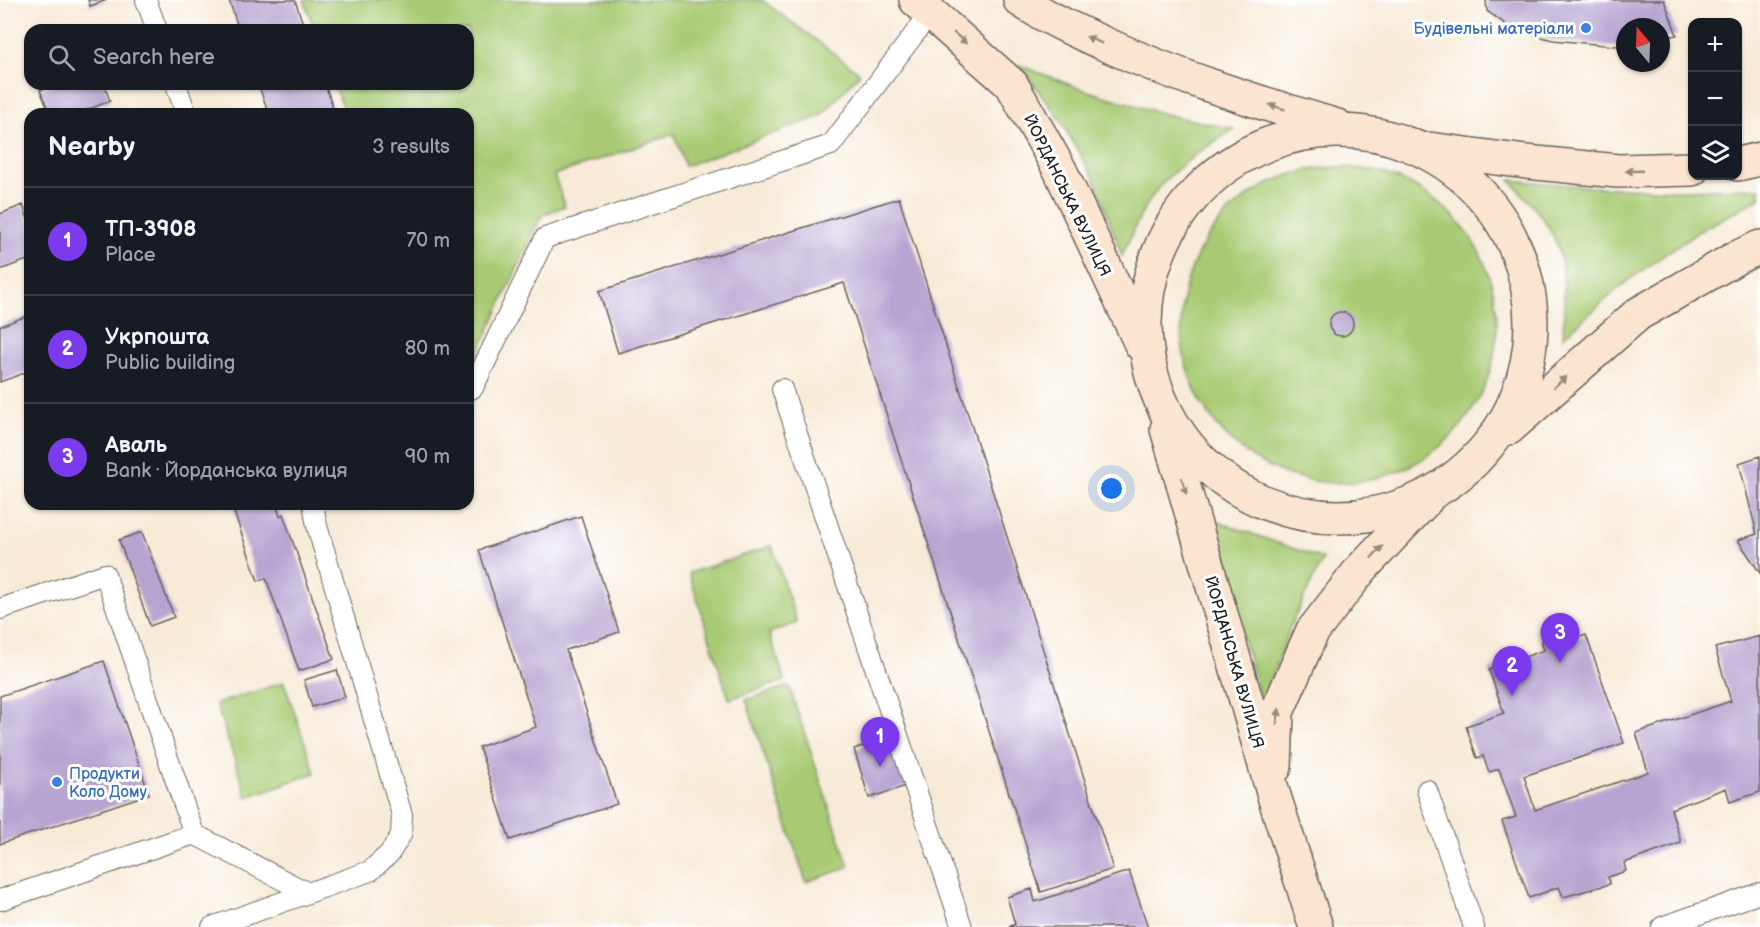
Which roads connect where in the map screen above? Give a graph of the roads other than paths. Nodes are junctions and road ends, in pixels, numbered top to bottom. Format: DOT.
graph roads {
  1 [pos="146,0"];
  2 [pos="1020,0"];
  3 [pos="923,6"];
  4 [pos="155,24"];
  5 [pos="178,90"];
  6 [pos="184,108"];
  7 [pos="1353,131"];
  8 [pos="1419,148"];
  9 [pos="1760,159"];
  10 [pos="1742,163"];
  11 [pos="1688,169"];
  12 [pos="1760,247"];
  13 [pos="1147,357"];
  14 [pos="474,386"];
  15 [pos="782,389"];
  16 [pos="1155,390"];
  17 [pos="1486,450"];
  18 [pos="1433,493"];
  19 [pos="314,510"];
  20 [pos="0,609"];
  21 [pos="1427,790"];
  22 [pos="1274,796"];
  23 [pos="194,834"];
  24 [pos="308,893"];
  25 [pos="1760,893"];
  26 [pos="0,900"];
  27 [pos="1669,926"];
  28 [pos="212,927"];
  29 [pos="962,927"];
  30 [pos="1316,927"];
  31 [pos="1474,927"];
  1 -- 4 [label="lane"];
  7 -- 2 [label="main road, one-way"];
  3 -- 13 [label="main road, ЙОРДАНСЬКА ВУЛИЦЯ, one-way"];
  3 -- 14 [label="lane"];
  5 -- 6 [label="lane"];
  7 -- 8 [label="main road"];
  7 -- 13 [label="main road"];
  11 -- 8 [label="main road, one-way"];
  8 -- 17 [label="main road"];
  9 -- 10 [label="main road"];
  17 -- 12 [label="main road, one-way"];
  13 -- 16 [label="main road"];
  15 -- 29 [label="lane"];
  16 -- 18 [label="main road"];
  16 -- 22 [label="main road, ЙОРДАНСЬКА ВУЛИЦЯ, one-way"];
  17 -- 18 [label="main road"];
  22 -- 18 [label="main road, ЙОРДАНСЬКА ВУЛИЦЯ, one-way"];
  19 -- 24 [label="lane"];
  20 -- 23 [label="lane"];
  21 -- 31 [label="lane"];
  22 -- 30 [label="main road, ЙОРДАНСЬКА ВУЛИЦЯ"];
  23 -- 24 [label="lane"];
  23 -- 26 [label="lane"];
  24 -- 28 [label="lane"];
  25 -- 27 [label="lane"];
}
